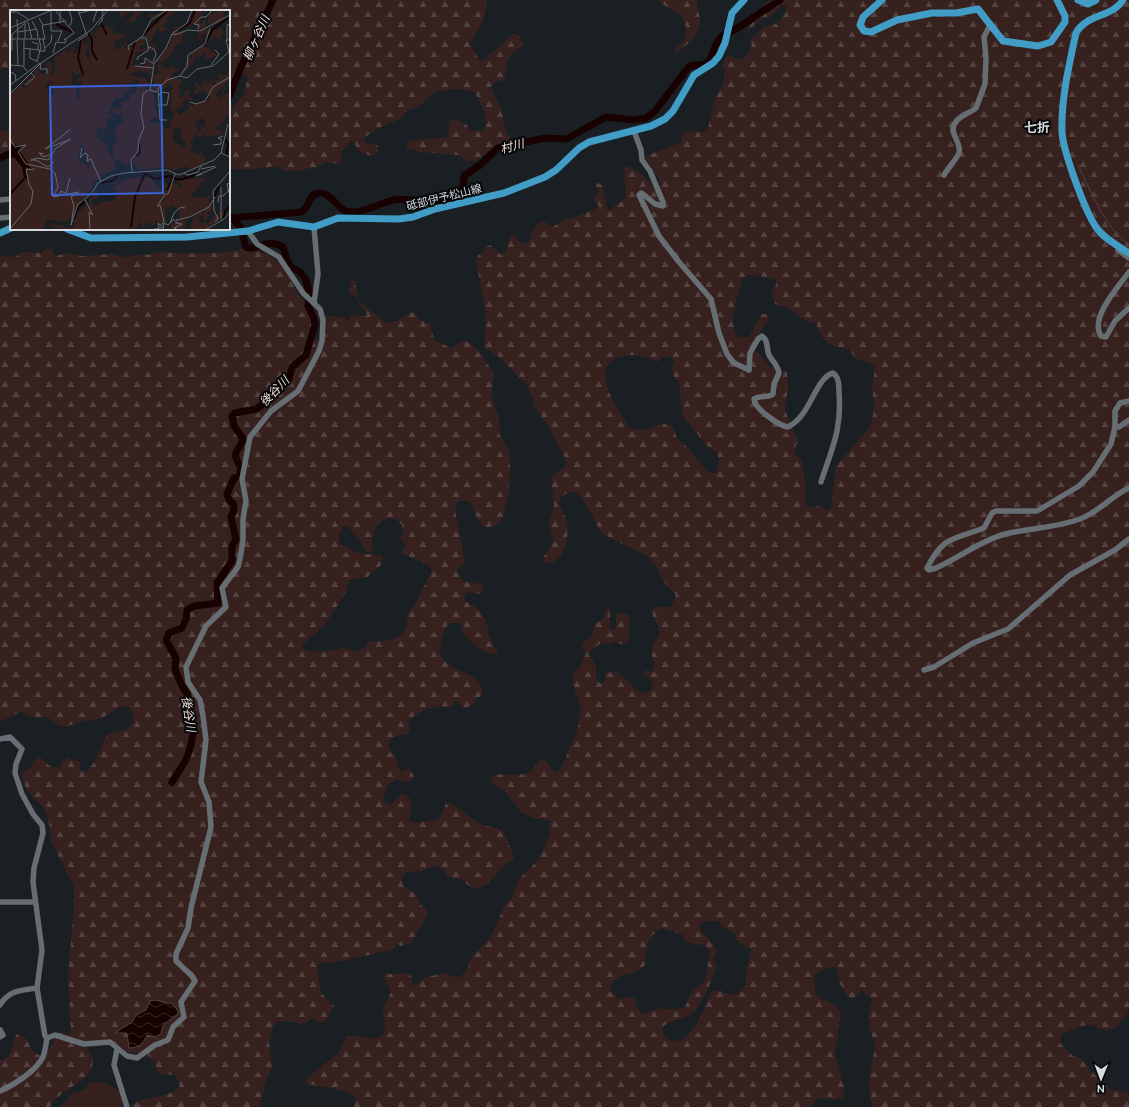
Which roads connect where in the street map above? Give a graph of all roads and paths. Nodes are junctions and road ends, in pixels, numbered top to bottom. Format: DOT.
graph roads {
  1 [pos="744,0"];
  2 [pos="882,0"];
  3 [pos="1057,0"];
  4 [pos="1078,0"];
  5 [pos="1096,0"];
  6 [pos="1123,0"];
  7 [pos="990,25"];
  8 [pos="634,131"];
  9 [pos="944,175"];
  10 [pos="10,199"];
  11 [pos="0,200"];
  12 [pos="10,217"];
  13 [pos="0,218"];
  14 [pos="314,227"];
  15 [pos="10,228"];
  16 [pos="69,230"];
  17 [pos="248,231"];
  18 [pos="0,233"];
  19 [pos="1116,245"];
  20 [pos="1129,253"];
  21 [pos="1129,258"];
  22 [pos="1129,272"];
  23 [pos="314,303"];
  24 [pos="1129,308"];
  25 [pos="1129,401"];
  26 [pos="1129,420"];
  27 [pos="1116,427"];
  28 [pos="821,482"];
  29 [pos="1129,488"];
  30 [pos="1129,539"];
  31 [pos="924,670"];
  32 [pos="0,739"];
  33 [pos="0,902"];
  34 [pos="35,902"];
  35 [pos="37,988"];
  36 [pos="0,1005"];
  37 [pos="0,1030"];
  38 [pos="0,1037"];
  39 [pos="47,1038"];
  40 [pos="117,1049"];
  41 [pos="0,1091"];
  42 [pos="127,1107"];
  1 -- 8 [label="main road, 砥部伊予松山線"];
  2 -- 7 [label="main road"];
  3 -- 7 [label="main road"];
  4 -- 5 [label="main road"];
  6 -- 19 [label="main road"];
  7 -- 9 [label="street"];
  8 -- 14 [label="main road, 砥部伊予松山線"];
  8 -- 28 [label="street"];
  10 -- 11 [label="street"];
  12 -- 13 [label="street"];
  14 -- 17 [label="main road, 砥部伊予松山線"];
  14 -- 23 [label="street"];
  15 -- 18 [label="main road"];
  16 -- 17 [label="main road, 砥部伊予松山線"];
  17 -- 23 [label="street"];
  19 -- 20 [label="main road"];
  19 -- 21 [label="street"];
  22 -- 24 [label="street"];
  23 -- 40 [label="street"];
  25 -- 27 [label="street"];
  26 -- 27 [label="street"];
  27 -- 29 [label="street"];
  30 -- 31 [label="street"];
  32 -- 34 [label="street"];
  33 -- 34 [label="street"];
  34 -- 35 [label="street"];
  35 -- 36 [label="street"];
  35 -- 39 [label="street"];
  37 -- 38 [label="street"];
  39 -- 40 [label="street"];
  39 -- 41 [label="street"];
  40 -- 42 [label="street"];
}
